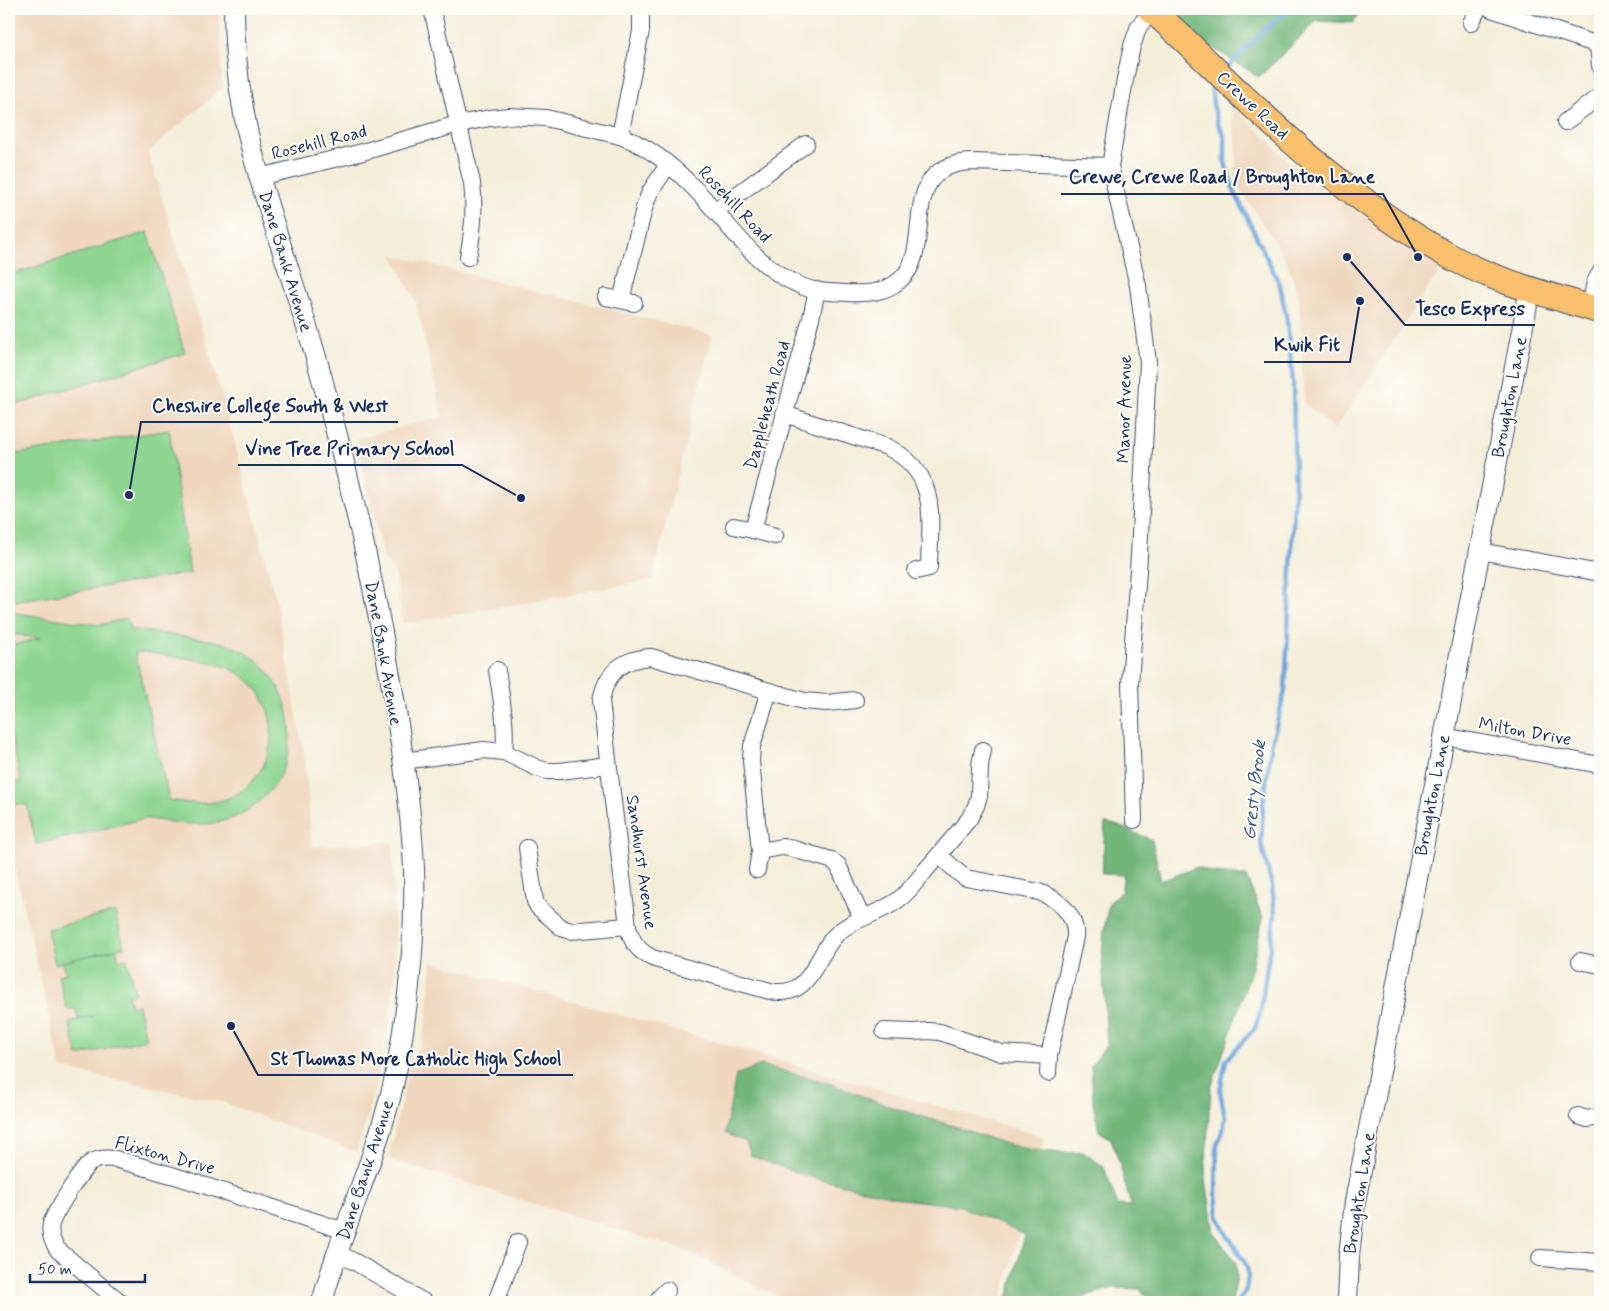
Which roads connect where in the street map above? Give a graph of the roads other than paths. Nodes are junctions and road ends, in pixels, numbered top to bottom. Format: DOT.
graph roads {
  1 [pos="234,9"];
  2 [pos="432,9"];
  3 [pos="641,9"];
  4 [pos="1491,9"];
  5 [pos="1151,10"];
  6 [pos="1599,44"];
  7 [pos="1600,66"];
  8 [pos="1600,96"];
  9 [pos="1565,122"];
  10 [pos="458,124"];
  11 [pos="620,136"];
  12 [pos="794,147"];
  13 [pos="668,165"];
  14 [pos="1110,166"];
  15 [pos="259,177"];
  16 [pos="715,211"];
  17 [pos="467,257"];
  18 [pos="1600,273"];
  19 [pos="1530,289"];
  20 [pos="817,290"];
  21 [pos="620,300"];
  22 [pos="1595,309"];
  23 [pos="784,414"];
  24 [pos="734,526"];
  25 [pos="753,530"];
  26 [pos="776,536"];
  27 [pos="1480,551"];
  28 [pos="929,570"];
  29 [pos="1600,573"];
  30 [pos="497,670"];
  31 [pos="769,691"];
  32 [pos="855,700"];
  33 [pos="1443,736"];
  34 [pos="983,750"];
  35 [pos="504,752"];
  36 [pos="403,761"];
  37 [pos="1600,765"];
  38 [pos="608,766"];
  39 [pos="1134,820"];
  40 [pos="527,848"];
  41 [pos="760,851"];
  42 [pos="939,855"];
  43 [pos="757,870"];
  44 [pos="862,918"];
  45 [pos="628,926"];
  46 [pos="1580,961"];
  47 [pos="1600,965"];
  48 [pos="884,1031"];
  49 [pos="1049,1056"];
  50 [pos="1048,1073"];
  51 [pos="1578,1116"];
  52 [pos="1600,1117"];
  53 [pos="345,1231"];
  54 [pos="518,1242"];
  55 [pos="337,1253"];
  56 [pos="1540,1258"];
  57 [pos="1600,1262"];
  58 [pos="120,1302"];
  59 [pos="322,1302"];
  60 [pos="424,1302"];
  61 [pos="496,1302"];
  62 [pos="1347,1302"];
  1 -- 15 [label="street, Dane Bank Avenue"];
  2 -- 10 [label="street"];
  3 -- 11 [label="street"];
  4 -- 6 [label="street"];
  5 -- 14 [label="street, Manor Avenue"];
  5 -- 19 [label="main road, Crewe Road"];
  6 -- 7 [label="street"];
  8 -- 9 [label="street"];
  10 -- 11 [label="street, Rosehill Road"];
  10 -- 15 [label="street, Rosehill Road"];
  10 -- 17 [label="street"];
  11 -- 13 [label="street, Rosehill Road"];
  12 -- 16 [label="street"];
  13 -- 16 [label="street, Rosehill Road"];
  13 -- 21 [label="street"];
  14 -- 20 [label="street, Rosehill Road"];
  14 -- 39 [label="street, Manor Avenue"];
  15 -- 36 [label="street, Dane Bank Avenue"];
  16 -- 20 [label="street, Rosehill Road"];
  18 -- 22 [label="street"];
  19 -- 22 [label="main road, Crewe Road"];
  19 -- 27 [label="street, Broughton Lane"];
  20 -- 23 [label="street, Dappleheath Road"];
  23 -- 25 [label="street, Dappleheath Road"];
  23 -- 28 [label="street"];
  24 -- 25 [label="street"];
  25 -- 26 [label="street"];
  27 -- 29 [label="street"];
  27 -- 33 [label="street, Broughton Lane"];
  30 -- 35 [label="street"];
  31 -- 32 [label="street, Sandhurst Avenue"];
  31 -- 38 [label="street, Sandhurst Avenue"];
  31 -- 41 [label="street"];
  33 -- 37 [label="street, Milton Drive"];
  33 -- 62 [label="street, Broughton Lane"];
  34 -- 42 [label="street, Sandhurst Avenue"];
  35 -- 36 [label="street"];
  35 -- 38 [label="street"];
  36 -- 53 [label="street, Dane Bank Avenue"];
  38 -- 45 [label="street, Sandhurst Avenue"];
  40 -- 45 [label="street"];
  41 -- 43 [label="street"];
  41 -- 44 [label="street"];
  42 -- 44 [label="street, Sandhurst Avenue"];
  42 -- 49 [label="street"];
  44 -- 45 [label="street, Sandhurst Avenue"];
  46 -- 47 [label="street"];
  48 -- 49 [label="street"];
  49 -- 50 [label="street"];
  51 -- 52 [label="street"];
  53 -- 55 [label="street, Dane Bank Avenue"];
  53 -- 58 [label="street, Flixton Drive"];
  54 -- 61 [label="street"];
  55 -- 59 [label="street, Dane Bank Avenue"];
  55 -- 60 [label="street"];
  56 -- 57 [label="street"];
}
